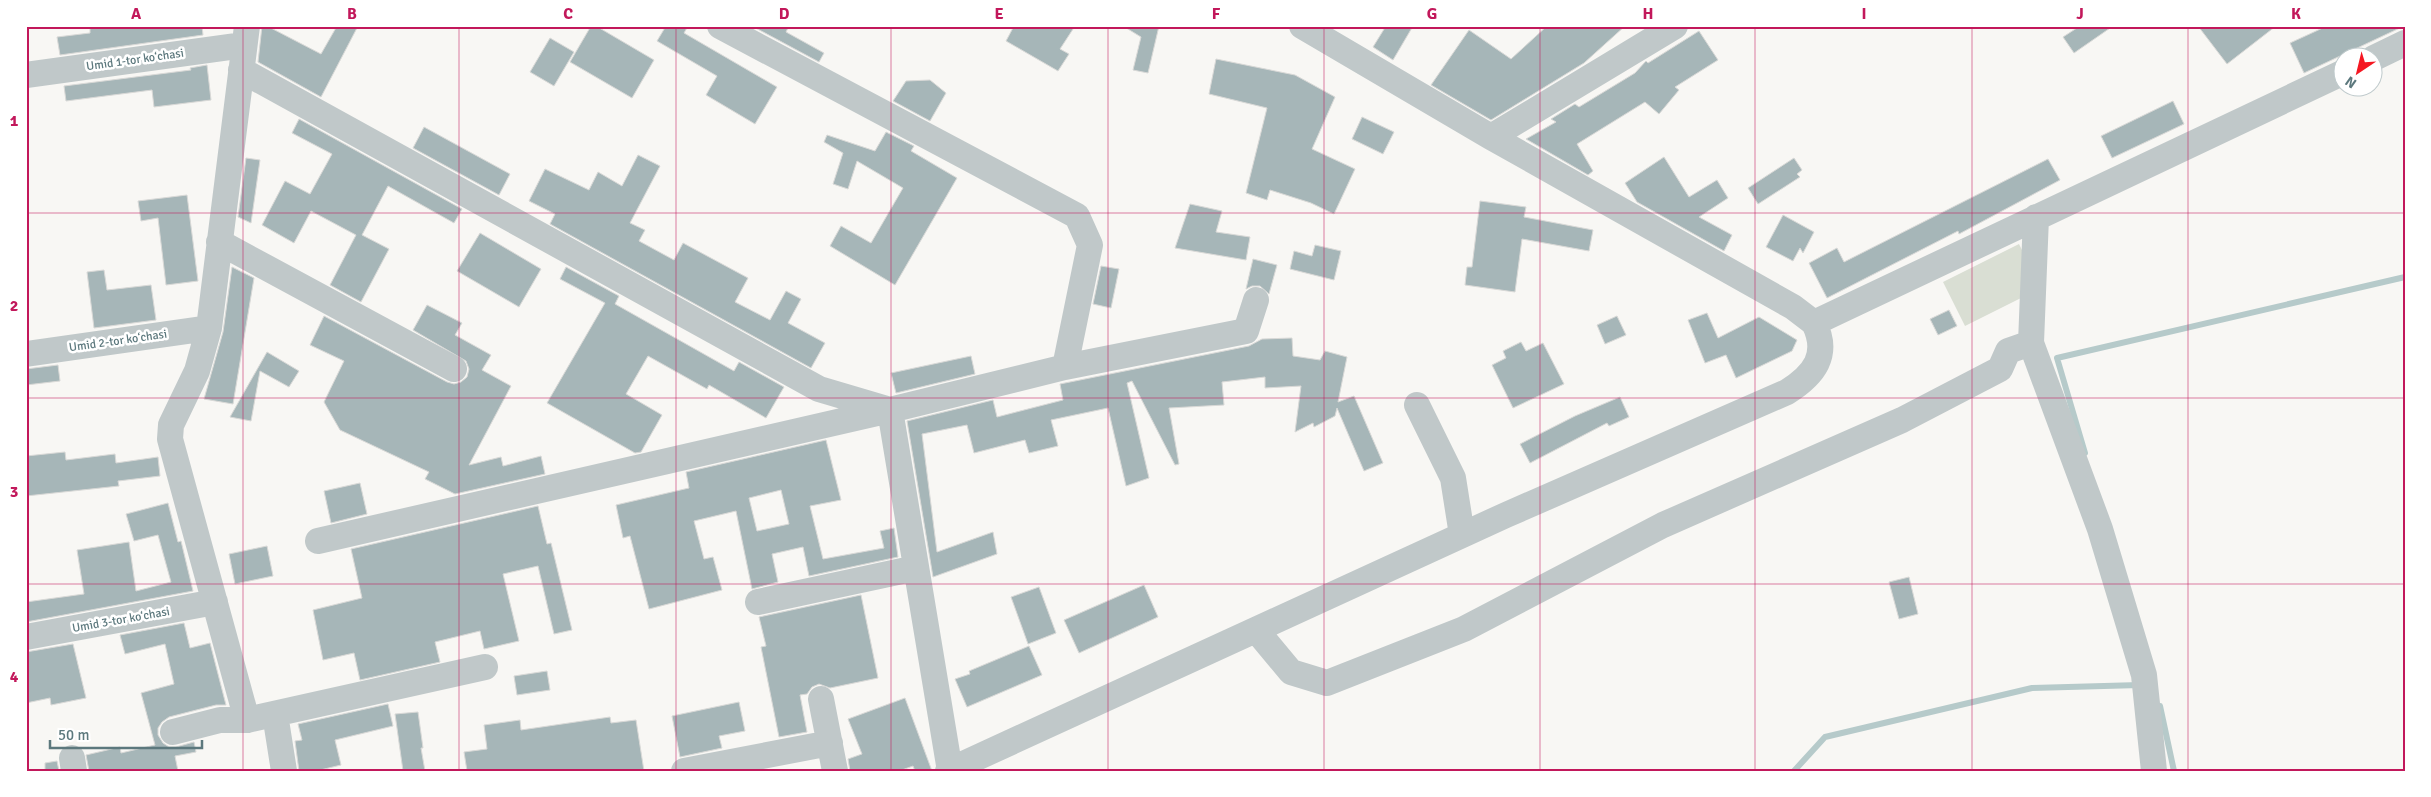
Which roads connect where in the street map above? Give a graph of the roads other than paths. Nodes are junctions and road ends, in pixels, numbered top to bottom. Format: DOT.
graph roads {
  1 [pos="720,26"];
  2 [pos="1302,26"];
  3 [pos="1675,26"];
  4 [pos="246,36"];
  5 [pos="2405,43"];
  6 [pos="2384,53"];
  7 [pos="241,70"];
  8 [pos="26,75"];
  9 [pos="2334,77"];
  10 [pos="1491,137"];
  11 [pos="2036,218"];
  12 [pos="219,242"];
  13 [pos="1256,300"];
  14 [pos="1814,323"];
  15 [pos="209,328"];
  16 [pos="2031,342"];
  17 [pos="26,354"];
  18 [pos="1065,367"];
  19 [pos="454,369"];
  20 [pos="1417,405"];
  21 [pos="890,410"];
  22 [pos="1462,535"];
  23 [pos="318,542"];
  24 [pos="916,568"];
  25 [pos="215,602"];
  26 [pos="758,602"];
  27 [pos="1256,630"];
  28 [pos="26,637"];
  29 [pos="485,667"];
  30 [pos="821,699"];
  31 [pos="275,714"];
  32 [pos="247,720"];
  33 [pos="173,732"];
  34 [pos="830,744"];
  35 [pos="949,770"];
  36 [pos="284,771"];
  37 [pos="684,771"];
  38 [pos="835,771"];
  39 [pos="2154,771"];
  1 -- 18 [label="street"];
  2 -- 10 [label="street"];
  3 -- 10 [label="street"];
  4 -- 7 [label="street"];
  4 -- 8 [label="street, Umid 1-tor koʻchasi"];
  5 -- 6 [label="street"];
  7 -- 12 [label="street"];
  7 -- 21 [label="street"];
  9 -- 11 [label="street"];
  10 -- 14 [label="street"];
  11 -- 14 [label="street"];
  11 -- 16 [label="street"];
  12 -- 15 [label="street"];
  12 -- 19 [label="street"];
  13 -- 18 [label="street"];
  14 -- 22 [label="street"];
  15 -- 17 [label="street, Umid 2-tor koʻchasi"];
  15 -- 25 [label="street"];
  16 -- 27 [label="street"];
  16 -- 39 [label="street"];
  18 -- 21 [label="street"];
  20 -- 22 [label="street"];
  21 -- 23 [label="street"];
  21 -- 24 [label="street"];
  22 -- 27 [label="street"];
  24 -- 26 [label="street"];
  24 -- 35 [label="street"];
  25 -- 28 [label="street, Umid 3-tor koʻchasi"];
  25 -- 32 [label="street"];
  27 -- 35 [label="street"];
  29 -- 31 [label="street"];
  30 -- 34 [label="street"];
  31 -- 32 [label="street"];
  31 -- 36 [label="street"];
  32 -- 33 [label="street"];
  34 -- 37 [label="street"];
  34 -- 38 [label="street"];
}
